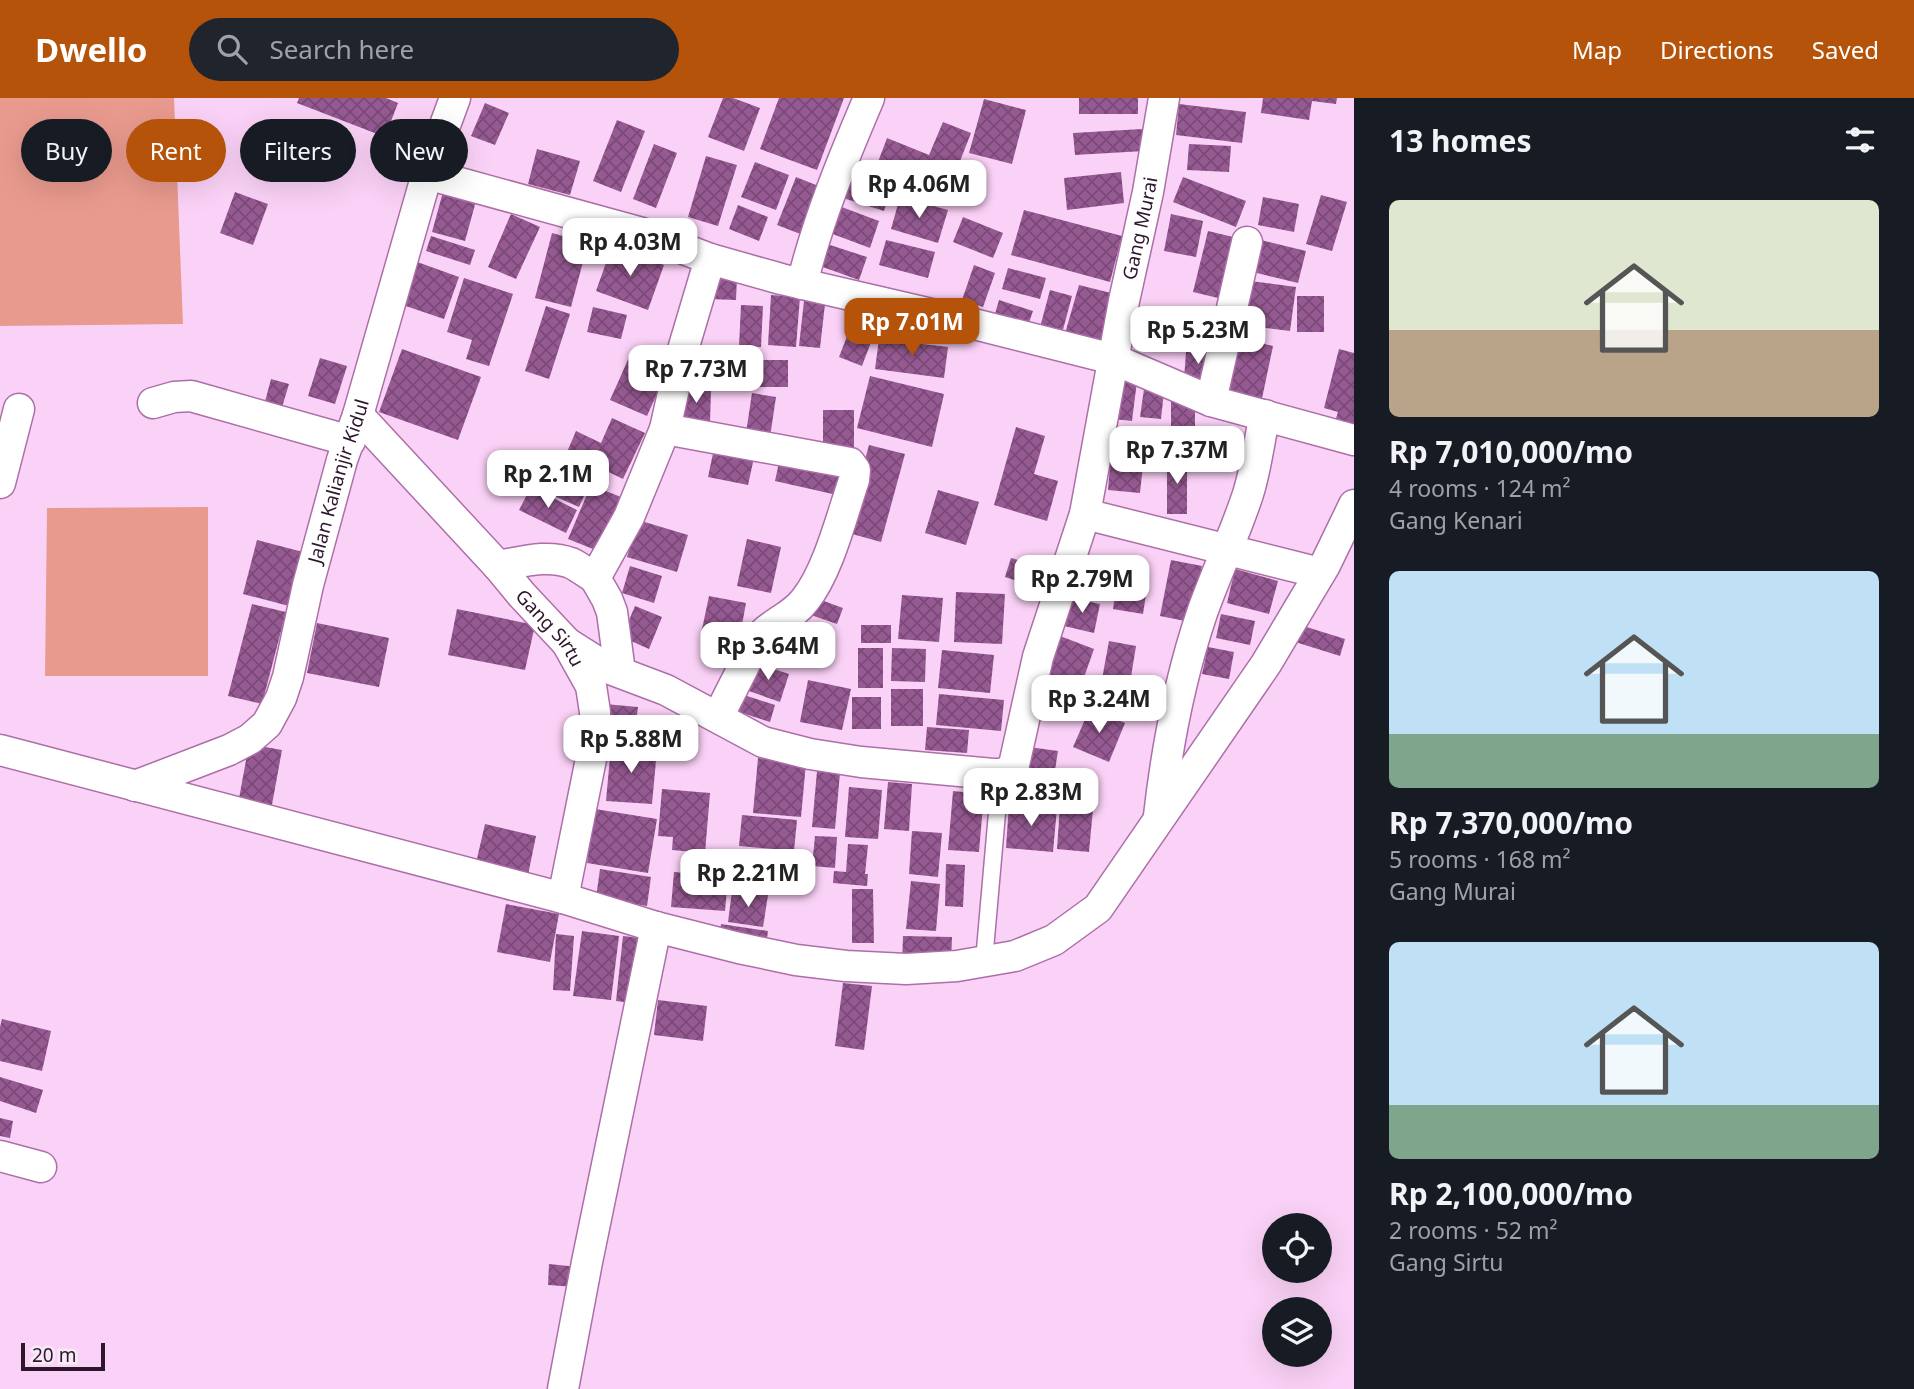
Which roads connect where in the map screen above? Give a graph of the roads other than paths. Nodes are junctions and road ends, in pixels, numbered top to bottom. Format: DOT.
graph roads {
  1 [pos="455,98"];
  2 [pos="869,98"];
  3 [pos="1164,98"];
  4 [pos="447,119"];
  5 [pos="425,182"];
  6 [pos="456,182"];
  7 [pos="1247,242"];
  8 [pos="709,259"];
  9 [pos="802,284"];
  10 [pos="1113,359"];
  11 [pos="1211,401"];
  12 [pos="153,403"];
  13 [pos="19,409"];
  14 [pos="1265,415"];
  15 [pos="354,428"];
  16 [pos="665,429"];
  17 [pos="1354,440"];
  18 [pos="0,483"];
  19 [pos="1354,505"];
  20 [pos="1085,513"];
  21 [pos="1228,550"];
  22 [pos="498,566"];
  23 [pos="1320,573"];
  24 [pos="595,578"];
  25 [pos="566,643"];
  26 [pos="620,672"];
  27 [pos="718,717"];
  28 [pos="0,750"];
  29 [pos="135,786"];
  30 [pos="997,813"];
  31 [pos="1158,821"];
  32 [pos="563,898"];
  33 [pos="656,927"];
  34 [pos="984,961"];
  35 [pos="0,1156"];
  36 [pos="41,1167"];
  37 [pos="563,1389"];
  1 -- 4 [label="street, Jalan Kalianjir Kidul"];
  2 -- 9 [label="street"];
  3 -- 10 [label="street, Gang Murai"];
  5 -- 15 [label="street, Jalan Kalianjir Kidul"];
  6 -- 8 [label="street"];
  7 -- 11 [label="street"];
  8 -- 9 [label="street"];
  8 -- 16 [label="street"];
  9 -- 10 [label="street"];
  10 -- 11 [label="street"];
  10 -- 20 [label="street, Gang Murai"];
  11 -- 14 [label="street"];
  12 -- 15 [label="street"];
  13 -- 18 [label="street"];
  14 -- 17 [label="street"];
  14 -- 21 [label="street"];
  15 -- 22 [label="street, Gang Sirtu"];
  15 -- 29 [label="street, Jalan Kalianjir Kidul"];
  16 -- 24 [label="street"];
  16 -- 27 [label="street"];
  19 -- 23 [label="street"];
  20 -- 21 [label="street"];
  20 -- 27 [label="street, Gang Murai"];
  21 -- 23 [label="street"];
  21 -- 31 [label="street"];
  22 -- 24 [label="street"];
  22 -- 25 [label="street, Gang Sirtu"];
  23 -- 31 [label="street"];
  24 -- 26 [label="street"];
  25 -- 26 [label="street"];
  25 -- 32 [label="street, Gang Sirtu"];
  26 -- 27 [label="street"];
  28 -- 29 [label="street"];
  29 -- 32 [label="street"];
  30 -- 34 [label="lane"];
  31 -- 34 [label="street"];
  32 -- 33 [label="street"];
  33 -- 34 [label="street"];
  33 -- 37 [label="street"];
  35 -- 36 [label="street"];
}
